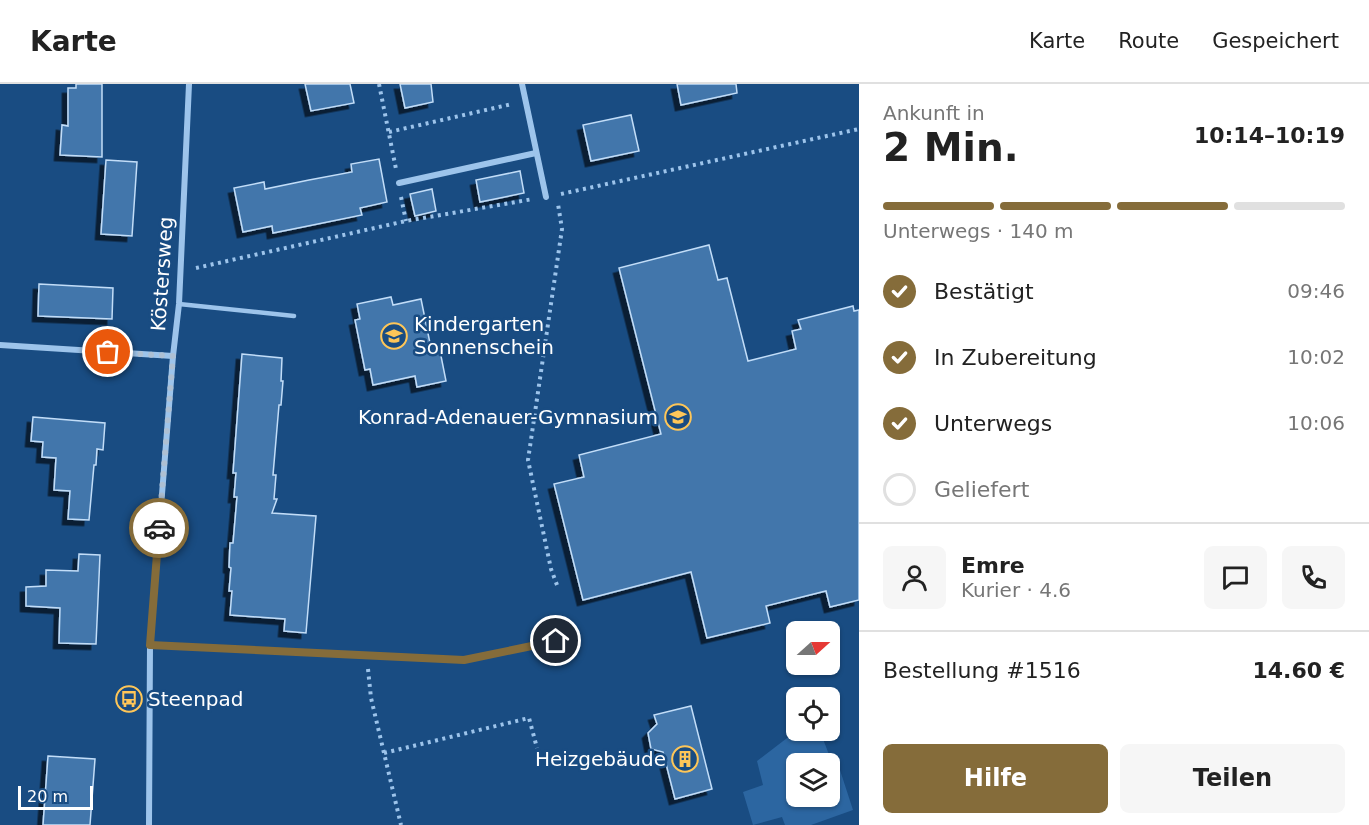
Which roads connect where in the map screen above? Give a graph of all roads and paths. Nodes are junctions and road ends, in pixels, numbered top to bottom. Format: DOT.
graph roads {
  1 [pos="189,84"];
  2 [pos="379,84"];
  3 [pos="522,84"];
  4 [pos="525,101"];
  5 [pos="859,129"];
  6 [pos="389,132"];
  7 [pos="537,153"];
  8 [pos="399,183"];
  9 [pos="546,197"];
  10 [pos="406,221"];
  11 [pos="180,272"];
  12 [pos="179,304"];
  13 [pos="294,316"];
  14 [pos="0,345"];
  15 [pos="173,356"];
  16 [pos="557,585"];
  17 [pos="556,641"];
  18 [pos="150,645"];
  19 [pos="367,656"];
  20 [pos="537,748"];
  21 [pos="384,753"];
  22 [pos="149,825"];
  23 [pos="401,825"];
  1 -- 11 [label="street, Köstersweg"];
  2 -- 6 [label="path"];
  3 -- 4 [label="street"];
  4 -- 6 [label="path"];
  4 -- 7 [label="street"];
  5 -- 16 [label="path"];
  6 -- 8 [label="path"];
  7 -- 8 [label="street"];
  7 -- 9 [label="street"];
  8 -- 10 [label="path"];
  9 -- 10 [label="path"];
  10 -- 11 [label="path"];
  11 -- 12 [label="street, Köstersweg"];
  12 -- 13 [label="lane"];
  12 -- 15 [label="street, Köstersweg"];
  14 -- 15 [label="street"];
  15 -- 18 [label="street, Köstersweg"];
  17 -- 19 [label="street"];
  18 -- 19 [label="street"];
  18 -- 22 [label="street, Köstersweg"];
  19 -- 21 [label="path"];
  20 -- 21 [label="path"];
  21 -- 23 [label="path"];
}
